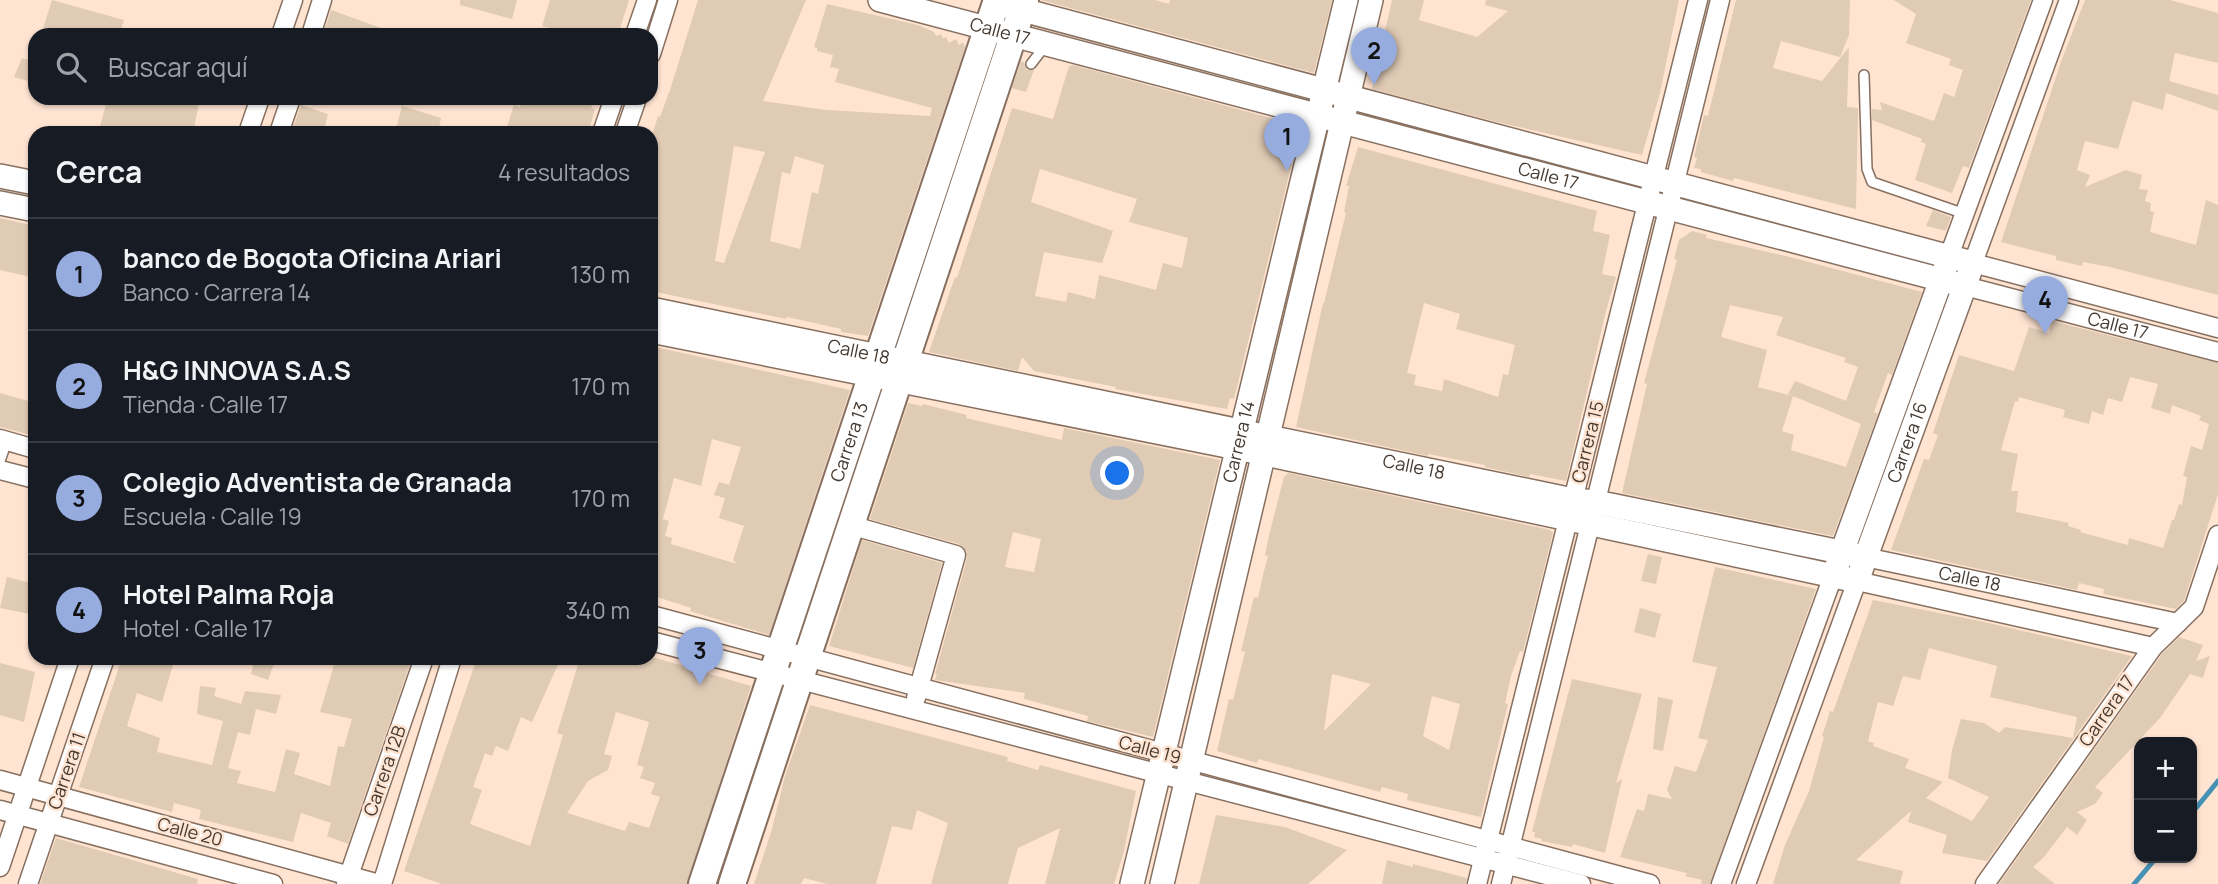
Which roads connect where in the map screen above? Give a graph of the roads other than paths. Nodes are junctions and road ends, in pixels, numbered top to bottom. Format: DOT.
graph roads {
  1 [pos="293,0"];
  2 [pos="322,0"];
  3 [pos="647,0"];
  4 [pos="668,0"];
  5 [pos="880,0"];
  6 [pos="1346,0"];
  7 [pos="1371,0"];
  8 [pos="1698,0"];
  9 [pos="1720,0"];
  10 [pos="2043,0"];
  11 [pos="2069,0"];
  12 [pos="993,1"];
  13 [pos="1023,5"];
  14 [pos="283,28"];
  15 [pos="313,28"];
  16 [pos="637,28"];
  17 [pos="987,28"];
  18 [pos="658,32"];
  19 [pos="1013,35"];
  20 [pos="1047,44"];
  21 [pos="1031,64"];
  22 [pos="1864,75"];
  23 [pos="1324,90"];
  24 [pos="1349,97"];
  25 [pos="258,105"];
  26 [pos="289,105"];
  27 [pos="612,105"];
  28 [pos="635,105"];
  29 [pos="1318,115"];
  30 [pos="1343,122"];
  31 [pos="250,126"];
  32 [pos="281,126"];
  33 [pos="604,126"];
  34 [pos="627,126"];
  35 [pos="0,176"];
  36 [pos="1664,180"];
  37 [pos="28,182"];
  38 [pos="0,203"];
  39 [pos="1658,205"];
  40 [pos="28,209"];
  41 [pos="1965,214"];
  42 [pos="1798,216"];
  43 [pos="1786,238"];
  44 [pos="1950,256"];
  45 [pos="1973,263"];
  46 [pos="1941,279"];
  47 [pos="1965,286"];
  48 [pos="658,311"];
  49 [pos="2218,328"];
  50 [pos="658,332"];
  51 [pos="2218,352"];
  52 [pos="888,368"];
  53 [pos="1239,439"];
  54 [pos="4,440"];
  55 [pos="1266,445"];
  56 [pos="28,447"];
  57 [pos="0,461"];
  58 [pos="0,470"];
  59 [pos="28,477"];
  60 [pos="1226,498"];
  61 [pos="1253,503"];
  62 [pos="1582,511"];
  63 [pos="850,525"];
  64 [pos="2218,535"];
  65 [pos="1842,553"];
  66 [pos="1866,557"];
  67 [pos="1833,576"];
  68 [pos="1857,581"];
  69 [pos="658,618"];
  70 [pos="2178,623"];
  71 [pos="1195,624"];
  72 [pos="1223,630"];
  73 [pos="658,641"];
  74 [pos="2153,647"];
  75 [pos="777,661"];
  76 [pos="68,665"];
  77 [pos="103,665"];
  78 [pos="422,665"];
  79 [pos="450,665"];
  80 [pos="803,668"];
  81 [pos="919,687"];
  82 [pos="913,709"];
  83 [pos="1011,712"];
  84 [pos="1005,733"];
  85 [pos="1161,763"];
  86 [pos="1189,771"];
  87 [pos="0,780"];
  88 [pos="26,787"];
  89 [pos="58,795"];
  90 [pos="1367,808"];
  91 [pos="9,812"];
  92 [pos="49,824"];
  93 [pos="1363,827"];
  94 [pos="1488,841"];
  95 [pos="1511,846"];
  96 [pos="1484,859"];
  97 [pos="1506,864"];
  98 [pos="0,867"];
  99 [pos="347,880"];
  100 [pos="28,884"];
  101 [pos="273,884"];
  102 [pos="381,884"];
  103 [pos="702,884"];
  104 [pos="732,884"];
  105 [pos="1132,884"];
  106 [pos="1162,884"];
  107 [pos="1478,884"];
  108 [pos="1501,884"];
  109 [pos="1581,884"];
  110 [pos="1650,884"];
  111 [pos="1721,884"];
  112 [pos="1746,884"];
  113 [pos="1985,884"];
  1 -- 14 [label="street"];
  2 -- 15 [label="street"];
  3 -- 16 [label="street"];
  4 -- 18 [label="street"];
  5 -- 17 [label="street, Calle 17"];
  6 -- 23 [label="street, Carrera 14"];
  7 -- 24 [label="street, Carrera 14"];
  8 -- 36 [label="street, Carrera 15"];
  9 -- 36 [label="street, Carrera 15"];
  10 -- 41 [label="street, Carrera 16"];
  11 -- 45 [label="street, Carrera 16"];
  12 -- 13 [label="street, Calle 17"];
  12 -- 17 [label="main road, Carrera 13"];
  13 -- 19 [label="main road, Carrera 13"];
  13 -- 23 [label="street, Calle 17"];
  17 -- 19 [label="street, Calle 17"];
  17 -- 52 [label="main road, Carrera 13"];
  19 -- 20 [label="street, Calle 17"];
  19 -- 52 [label="main road, Carrera 13"];
  20 -- 21 [label="lane"];
  20 -- 29 [label="street, Calle 17"];
  22 -- 41 [label="lane"];
  23 -- 24 [label="street, Calle 17"];
  23 -- 29 [label="street, Carrera 14"];
  24 -- 30 [label="street, Carrera 14"];
  24 -- 36 [label="street, Calle 17"];
  25 -- 31 [label="street"];
  26 -- 32 [label="street"];
  27 -- 33 [label="street"];
  28 -- 34 [label="street"];
  29 -- 30 [label="street, Calle 17"];
  29 -- 53 [label="street, Carrera 14"];
  30 -- 39 [label="street, Calle 17"];
  30 -- 55 [label="street, Carrera 14"];
  35 -- 37 [label="street"];
  36 -- 39 [label="street, Carrera 15"];
  36 -- 42 [label="street, Calle 17"];
  38 -- 40 [label="street"];
  39 -- 43 [label="street, Calle 17"];
  39 -- 62 [label="street, Carrera 15"];
  41 -- 44 [label="street, Carrera 16"];
  42 -- 43 [label="street"];
  42 -- 44 [label="street, Calle 17"];
  43 -- 46 [label="street, Calle 17"];
  44 -- 45 [label="street, Calle 17"];
  44 -- 46 [label="street, Carrera 16"];
  45 -- 47 [label="street, Carrera 16"];
  45 -- 49 [label="street, Calle 17"];
  46 -- 47 [label="street, Calle 17"];
  46 -- 65 [label="street, Carrera 16"];
  47 -- 51 [label="street, Calle 17"];
  47 -- 66 [label="street, Carrera 16"];
  48 -- 52 [label="street, Calle 18"];
  50 -- 52 [label="street, Calle 18"];
  52 -- 53 [label="street, Calle 18"];
  52 -- 63 [label="main road, Carrera 13"];
  52 -- 75 [label="main road, Carrera 13"];
  53 -- 55 [label="street, Calle 18"];
  53 -- 60 [label="street, Carrera 14"];
  54 -- 56 [label="street"];
  54 -- 57 [label="lane"];
  55 -- 61 [label="street, Carrera 14"];
  55 -- 62 [label="street, Calle 18"];
  58 -- 59 [label="street"];
  60 -- 61 [label="street"];
  60 -- 71 [label="street, Carrera 14"];
  61 -- 72 [label="street, Carrera 14"];
  62 -- 65 [label="street, Calle 18"];
  62 -- 67 [label="street, Calle 18"];
  62 -- 94 [label="street, Carrera 15"];
  62 -- 95 [label="street, Carrera 15"];
  63 -- 80 [label="main road, Carrera 13"];
  63 -- 81 [label="street"];
  64 -- 70 [label="street, Carrera 17"];
  65 -- 66 [label="street, Calle 18"];
  65 -- 67 [label="street, Carrera 16"];
  66 -- 68 [label="street, Carrera 16"];
  66 -- 70 [label="street, Calle 18"];
  67 -- 68 [label="street, Calle 18"];
  67 -- 111 [label="street, Carrera 16"];
  68 -- 74 [label="street, Calle 18"];
  68 -- 112 [label="street, Carrera 16"];
  69 -- 75 [label="street, Calle 19"];
  70 -- 74 [label="street, Carrera 17"];
  71 -- 72 [label="street"];
  71 -- 85 [label="street, Carrera 14"];
  72 -- 86 [label="street, Carrera 14"];
  73 -- 75 [label="street, Calle 19"];
  74 -- 113 [label="street, Carrera 17"];
  75 -- 80 [label="street, Calle 19"];
  75 -- 103 [label="main road, Carrera 13"];
  76 -- 88 [label="street, Carrera 11"];
  77 -- 89 [label="street, Carrera 11"];
  78 -- 99 [label="street, Carrera 12B"];
  79 -- 102 [label="street, Carrera 12B"];
  80 -- 81 [label="street, Calle 19"];
  80 -- 82 [label="street, Calle 19"];
  80 -- 104 [label="main road, Carrera 13"];
  81 -- 82 [label="street"];
  81 -- 83 [label="street, Calle 19"];
  82 -- 84 [label="street, Calle 19"];
  83 -- 84 [label="street"];
  83 -- 85 [label="street, Calle 19"];
  84 -- 85 [label="street, Calle 19"];
  85 -- 86 [label="street, Calle 19"];
  85 -- 105 [label="street, Carrera 14"];
  86 -- 90 [label="street, Calle 19"];
  86 -- 93 [label="street, Calle 19"];
  86 -- 106 [label="street, Carrera 14"];
  87 -- 88 [label="street, Calle 20"];
  88 -- 89 [label="street, Calle 20"];
  88 -- 91 [label="street, Carrera 11"];
  89 -- 92 [label="street, Carrera 11"];
  89 -- 99 [label="street, Calle 20"];
  90 -- 93 [label="street"];
  90 -- 94 [label="street, Calle 19"];
  91 -- 92 [label="street, Calle 20"];
  91 -- 98 [label="street, Carrera 11"];
  92 -- 100 [label="street, Carrera 11"];
  92 -- 101 [label="street, Calle 20"];
  93 -- 96 [label="street, Calle 19"];
  94 -- 95 [label="street, Calle 19"];
  94 -- 96 [label="street, Carrera 15"];
  95 -- 97 [label="street, Carrera 15"];
  95 -- 110 [label="street, Calle 19"];
  96 -- 97 [label="street, Calle 19"];
  96 -- 107 [label="street, Carrera 15"];
  97 -- 108 [label="street, Carrera 15"];
  97 -- 109 [label="street, Calle 19"];
  99 -- 102 [label="street, Calle 20"];
}
